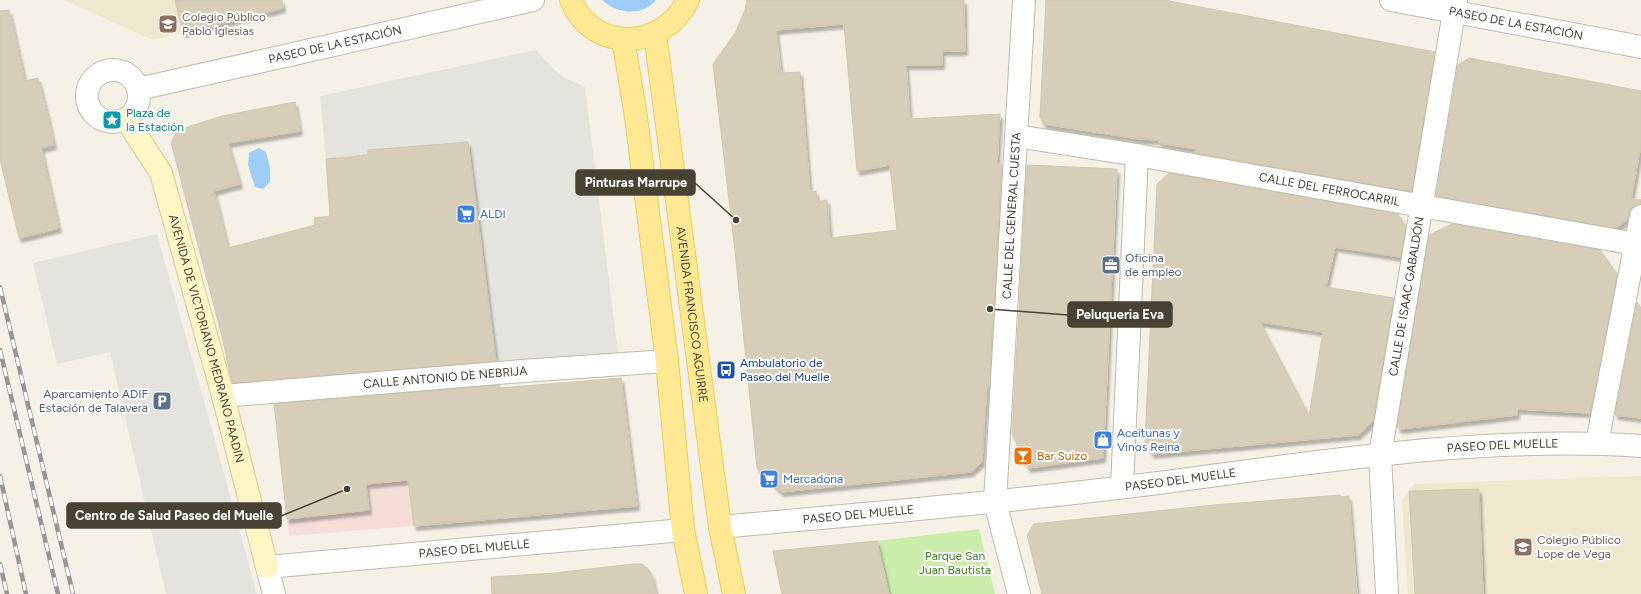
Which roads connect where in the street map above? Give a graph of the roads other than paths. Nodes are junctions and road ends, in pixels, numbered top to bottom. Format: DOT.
graph roads {
  1 [pos="533,0"];
  2 [pos="571,0"];
  3 [pos="688,0"];
  4 [pos="1024,0"];
  5 [pos="1391,0"];
  6 [pos="1455,6"];
  7 [pos="465,7"];
  8 [pos="655,34"];
  9 [pos="623,39"];
  10 [pos="1641,47"];
  11 [pos="138,89"];
  12 [pos="126,119"];
  13 [pos="1017,136"];
  14 [pos="1137,155"];
  15 [pos="1420,207"];
  16 [pos="1641,216"];
  17 [pos="1638,244"];
  18 [pos="667,362"];
  19 [pos="223,396"];
  20 [pos="1597,443"];
  21 [pos="1641,446"];
  22 [pos="1380,455"];
  23 [pos="1122,487"];
  24 [pos="995,502"];
  25 [pos="720,527"];
  26 [pos="683,530"];
  27 [pos="267,567"];
  28 [pos="274,594"];
  29 [pos="696,594"];
  30 [pos="734,594"];
  31 [pos="1019,594"];
  32 [pos="1387,594"];
  1 -- 7 [label="street, PASEO DE LA ESTACIÓN"];
  2 -- 9 [label="main road"];
  3 -- 8 [label="main road"];
  4 -- 13 [label="street, CALLE DEL GENERAL CUESTA"];
  5 -- 6 [label="street, PASEO DE LA ESTACIÓN"];
  6 -- 10 [label="street, PASEO DE LA ESTACIÓN"];
  6 -- 15 [label="street, CALLE DE ISAAC GABALDÓN"];
  7 -- 11 [label="street, PASEO DE LA ESTACIÓN"];
  8 -- 9 [label="main road"];
  8 -- 25 [label="main road, AVENIDA FRANCISCO AGUIRRE"];
  9 -- 18 [label="main road"];
  11 -- 12 [label="street"];
  11 -- 12 [label="street"];
  12 -- 19 [label="street, AVENIDA DE VICTORIANO MEDRANO PAADIN"];
  13 -- 14 [label="street, CALLE DEL FERROCARRIL"];
  13 -- 24 [label="street, CALLE DEL GENERAL CUESTA"];
  14 -- 15 [label="street, CALLE DEL FERROCARRIL"];
  14 -- 23 [label="street"];
  15 -- 17 [label="street, CALLE DEL FERROCARRIL"];
  15 -- 22 [label="street, CALLE DE ISAAC GABALDÓN"];
  16 -- 17 [label="street"];
  17 -- 20 [label="street"];
  18 -- 19 [label="street, CALLE ANTONIO DE NEBRIJA"];
  18 -- 26 [label="main road"];
  19 -- 27 [label="street, AVENIDA DE VICTORIANO MEDRANO PAADIN"];
  20 -- 21 [label="street, PASEO DEL MUELLE"];
  20 -- 22 [label="street, PASEO DEL MUELLE"];
  22 -- 23 [label="street, PASEO DEL MUELLE"];
  22 -- 32 [label="street, CALLE DE ISAAC GABALDÓN"];
  23 -- 24 [label="street, PASEO DEL MUELLE"];
  24 -- 25 [label="street, PASEO DEL MUELLE"];
  24 -- 31 [label="street, CALLE DEL GENERAL CUESTA"];
  25 -- 30 [label="main road, AVENIDA FRANCISCO AGUIRRE"];
  26 -- 27 [label="street, PASEO DEL MUELLE"];
  26 -- 29 [label="main road"];
  27 -- 28 [label="street"];
}
